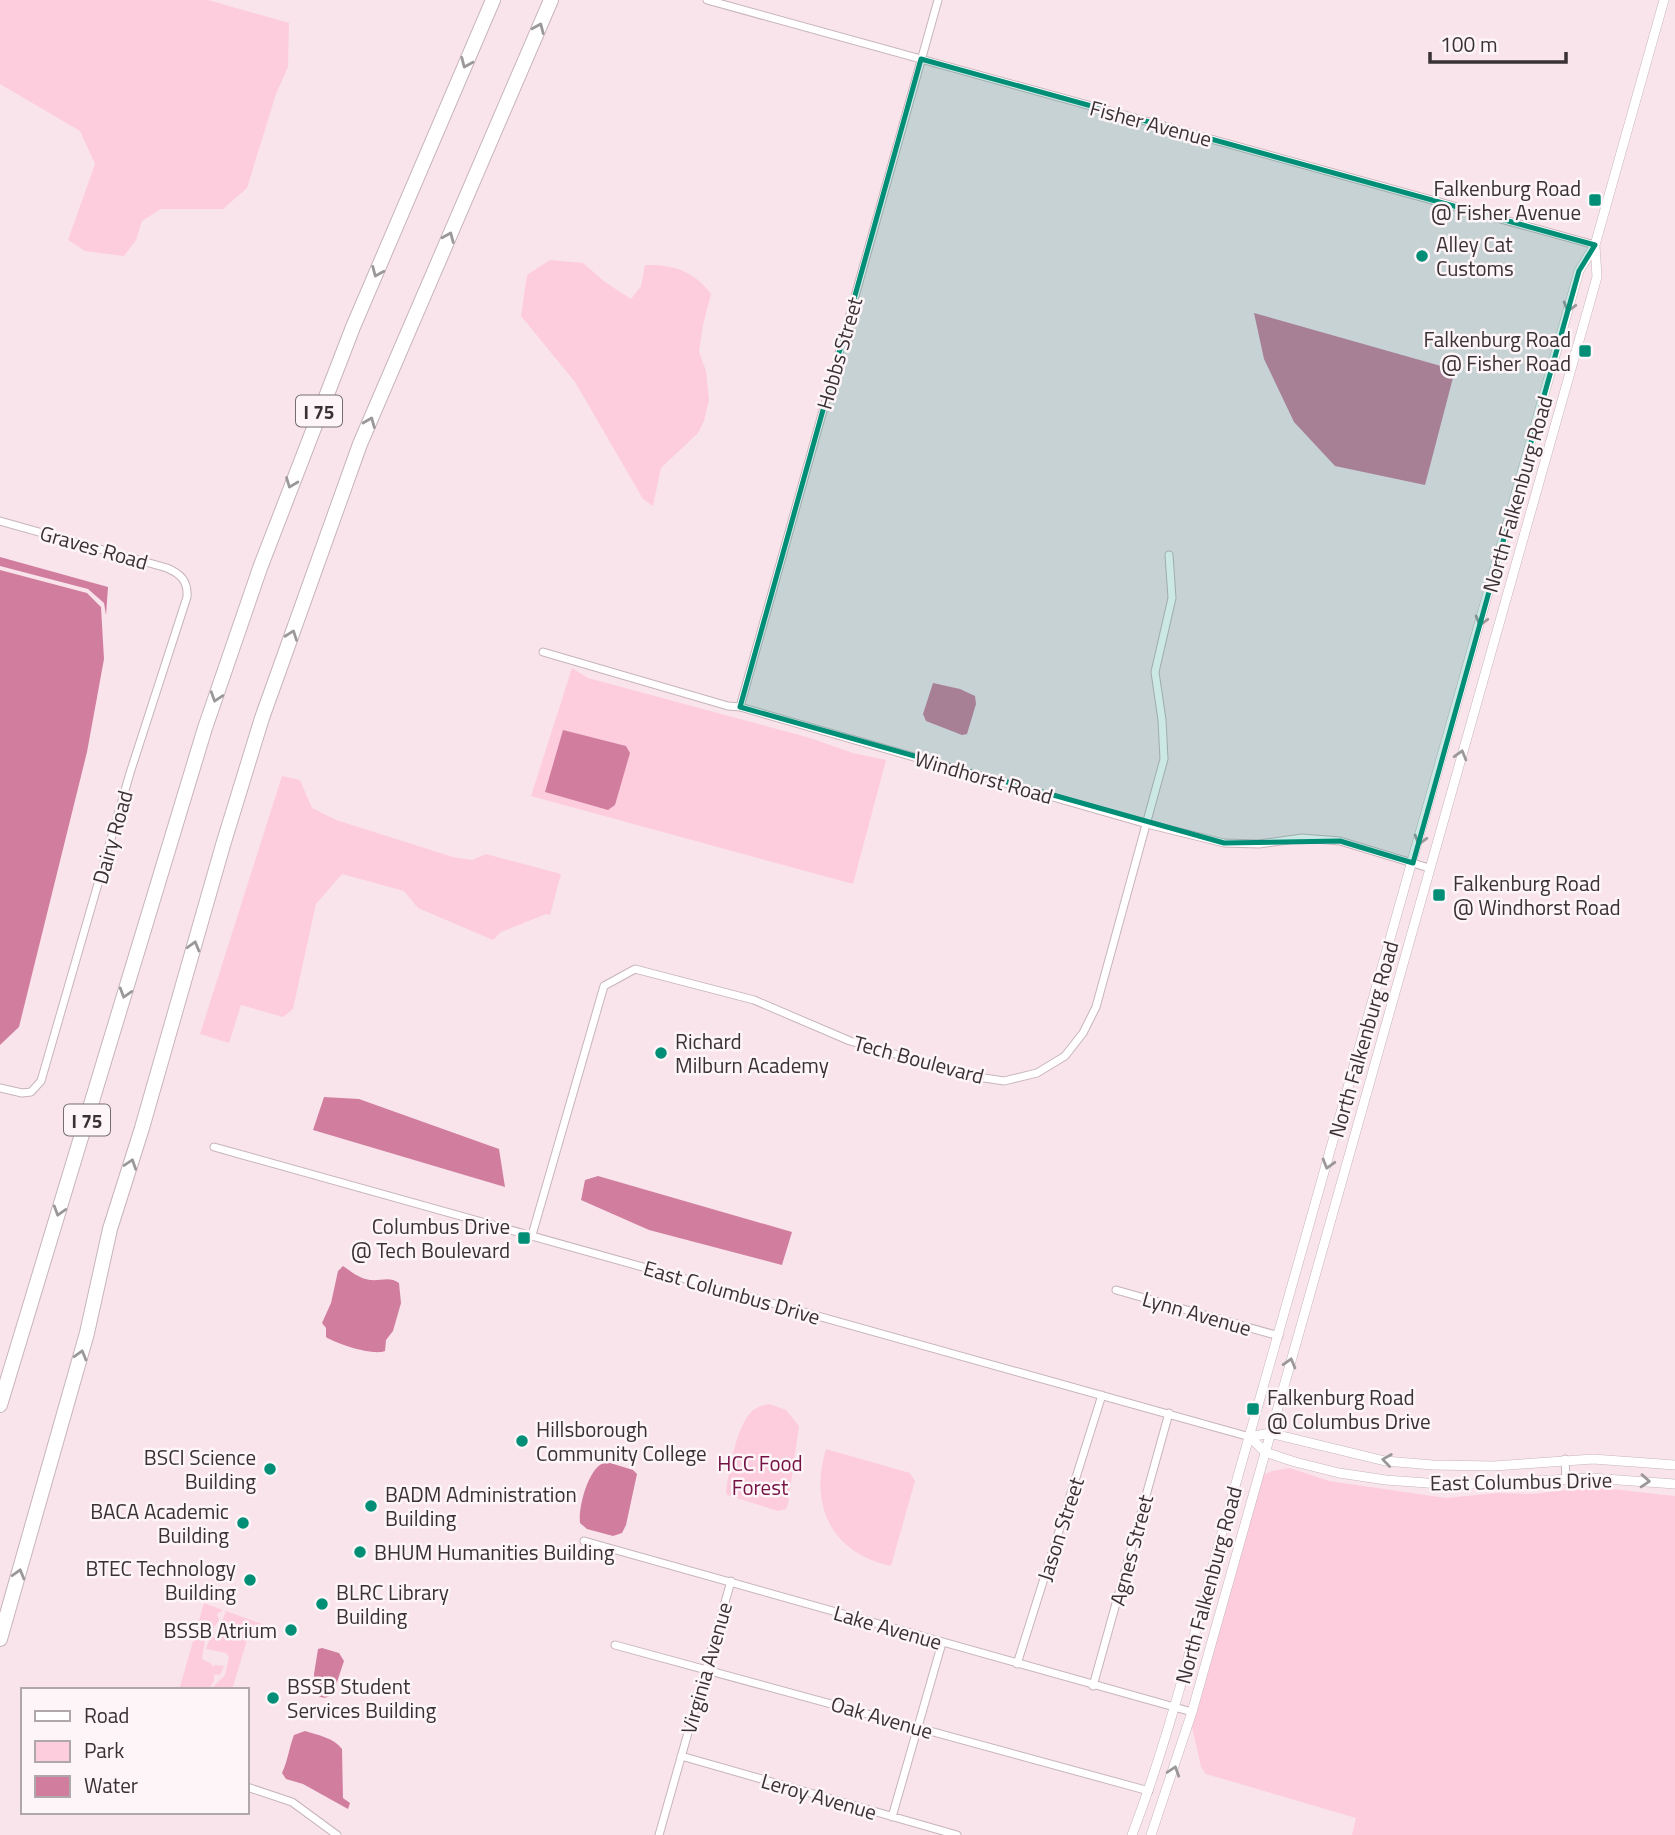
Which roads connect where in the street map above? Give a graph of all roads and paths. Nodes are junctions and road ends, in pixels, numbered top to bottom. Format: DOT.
graph roads {
  1 [pos="493,0"];
  2 [pos="551,0"];
  3 [pos="707,0"];
  4 [pos="939,0"];
  5 [pos="1664,0"];
  6 [pos="921,60"];
  7 [pos="1595,245"];
  8 [pos="0,521"];
  9 [pos="1501,551"];
  10 [pos="1169,555"];
  11 [pos="1518,555"];
  12 [pos="184,579"];
  13 [pos="543,652"];
  14 [pos="740,707"];
  15 [pos="1147,824"];
  16 [pos="1413,863"];
  17 [pos="1429,868"];
  18 [pos="0,1087"];
  19 [pos="214,1147"];
  20 [pos="532,1235"];
  21 [pos="1116,1290"];
  22 [pos="1279,1336"];
  23 [pos="1102,1395"];
  24 [pos="0,1405"];
  25 [pos="1169,1413"];
  26 [pos="1270,1433"];
  27 [pos="1250,1437"];
  28 [pos="1265,1452"];
  29 [pos="1565,1459"];
  30 [pos="1675,1465"];
  31 [pos="1566,1480"];
  32 [pos="1675,1484"];
  33 [pos="584,1541"];
  34 [pos="731,1581"];
  35 [pos="0,1639"];
  36 [pos="943,1643"];
  37 [pos="615,1645"];
  38 [pos="1017,1664"];
  39 [pos="705,1668"];
  40 [pos="1093,1686"];
  41 [pos="1175,1707"];
  42 [pos="1192,1712"];
  43 [pos="918,1727"];
  44 [pos="681,1756"];
  45 [pos="248,1787"];
  46 [pos="1149,1791"];
  47 [pos="892,1816"];
  48 [pos="337,1835"];
  49 [pos="659,1835"];
  50 [pos="957,1835"];
  51 [pos="1132,1835"];
  52 [pos="1152,1835"];
  1 -- 24 [label="highway, I 75, one-way"];
  35 -- 2 [label="highway, I 75, one-way"];
  3 -- 6 [label="street, Fisher Avenue"];
  4 -- 6 [label="street, Hobbs Street"];
  5 -- 7 [label="street, North Falkenburg Road"];
  6 -- 7 [label="street, Fisher Avenue"];
  6 -- 14 [label="street, Hobbs Street"];
  7 -- 9 [label="street, North Falkenburg Road, one-way"];
  7 -- 11 [label="street, North Falkenburg Road"];
  8 -- 12 [label="street, Graves Road"];
  9 -- 11 [label="street"];
  9 -- 16 [label="street, North Falkenburg Road, one-way"];
  10 -- 15 [label="street, Tech Boulevard"];
  17 -- 11 [label="street, North Falkenburg Road, one-way"];
  12 -- 18 [label="street, Dairy Road"];
  13 -- 14 [label="street, Windhorst Road"];
  14 -- 15 [label="street, Windhorst Road"];
  15 -- 16 [label="street, Windhorst Road"];
  15 -- 20 [label="street, Tech Boulevard"];
  16 -- 17 [label="street, Windhorst Road"];
  16 -- 22 [label="street, North Falkenburg Road, one-way"];
  26 -- 17 [label="street, North Falkenburg Road, one-way"];
  19 -- 20 [label="street, East Columbus Drive"];
  20 -- 23 [label="street, East Columbus Drive"];
  21 -- 22 [label="street, Lynn Avenue"];
  22 -- 27 [label="street, North Falkenburg Road"];
  23 -- 25 [label="street, East Columbus Drive"];
  23 -- 38 [label="street, Jason Street"];
  25 -- 27 [label="street, East Columbus Drive"];
  25 -- 40 [label="street, Agnes Street"];
  26 -- 27 [label="street, East Columbus Drive"];
  26 -- 28 [label="street, North Falkenburg Road"];
  29 -- 26 [label="street, East Columbus Drive, one-way"];
  27 -- 28 [label="street, East Columbus Drive"];
  27 -- 41 [label="street, North Falkenburg Road"];
  28 -- 31 [label="street, East Columbus Drive"];
  28 -- 42 [label="street, North Falkenburg Road"];
  29 -- 30 [label="street, East Columbus Drive"];
  29 -- 31 [label="street"];
  31 -- 32 [label="street, East Columbus Drive, one-way"];
  33 -- 34 [label="street, Lake Avenue"];
  34 -- 36 [label="street, Lake Avenue"];
  34 -- 39 [label="street, Virginia Avenue"];
  36 -- 38 [label="street, Lake Avenue"];
  36 -- 43 [label="street"];
  37 -- 39 [label="street, Oak Avenue"];
  38 -- 40 [label="street, Lake Avenue"];
  39 -- 43 [label="street, Oak Avenue"];
  39 -- 44 [label="street, Virginia Avenue"];
  40 -- 41 [label="street, Lake Avenue"];
  41 -- 42 [label="street, Lake Avenue"];
  41 -- 46 [label="street, North Falkenburg Road"];
  52 -- 42 [label="street, North Falkenburg Road, one-way"];
  43 -- 46 [label="street, Oak Avenue"];
  43 -- 47 [label="street"];
  44 -- 47 [label="street, Leroy Avenue"];
  44 -- 49 [label="street, Virginia Avenue"];
  45 -- 48 [label="street"];
  46 -- 51 [label="street, North Falkenburg Road"];
  47 -- 50 [label="street, Leroy Avenue"];
}
